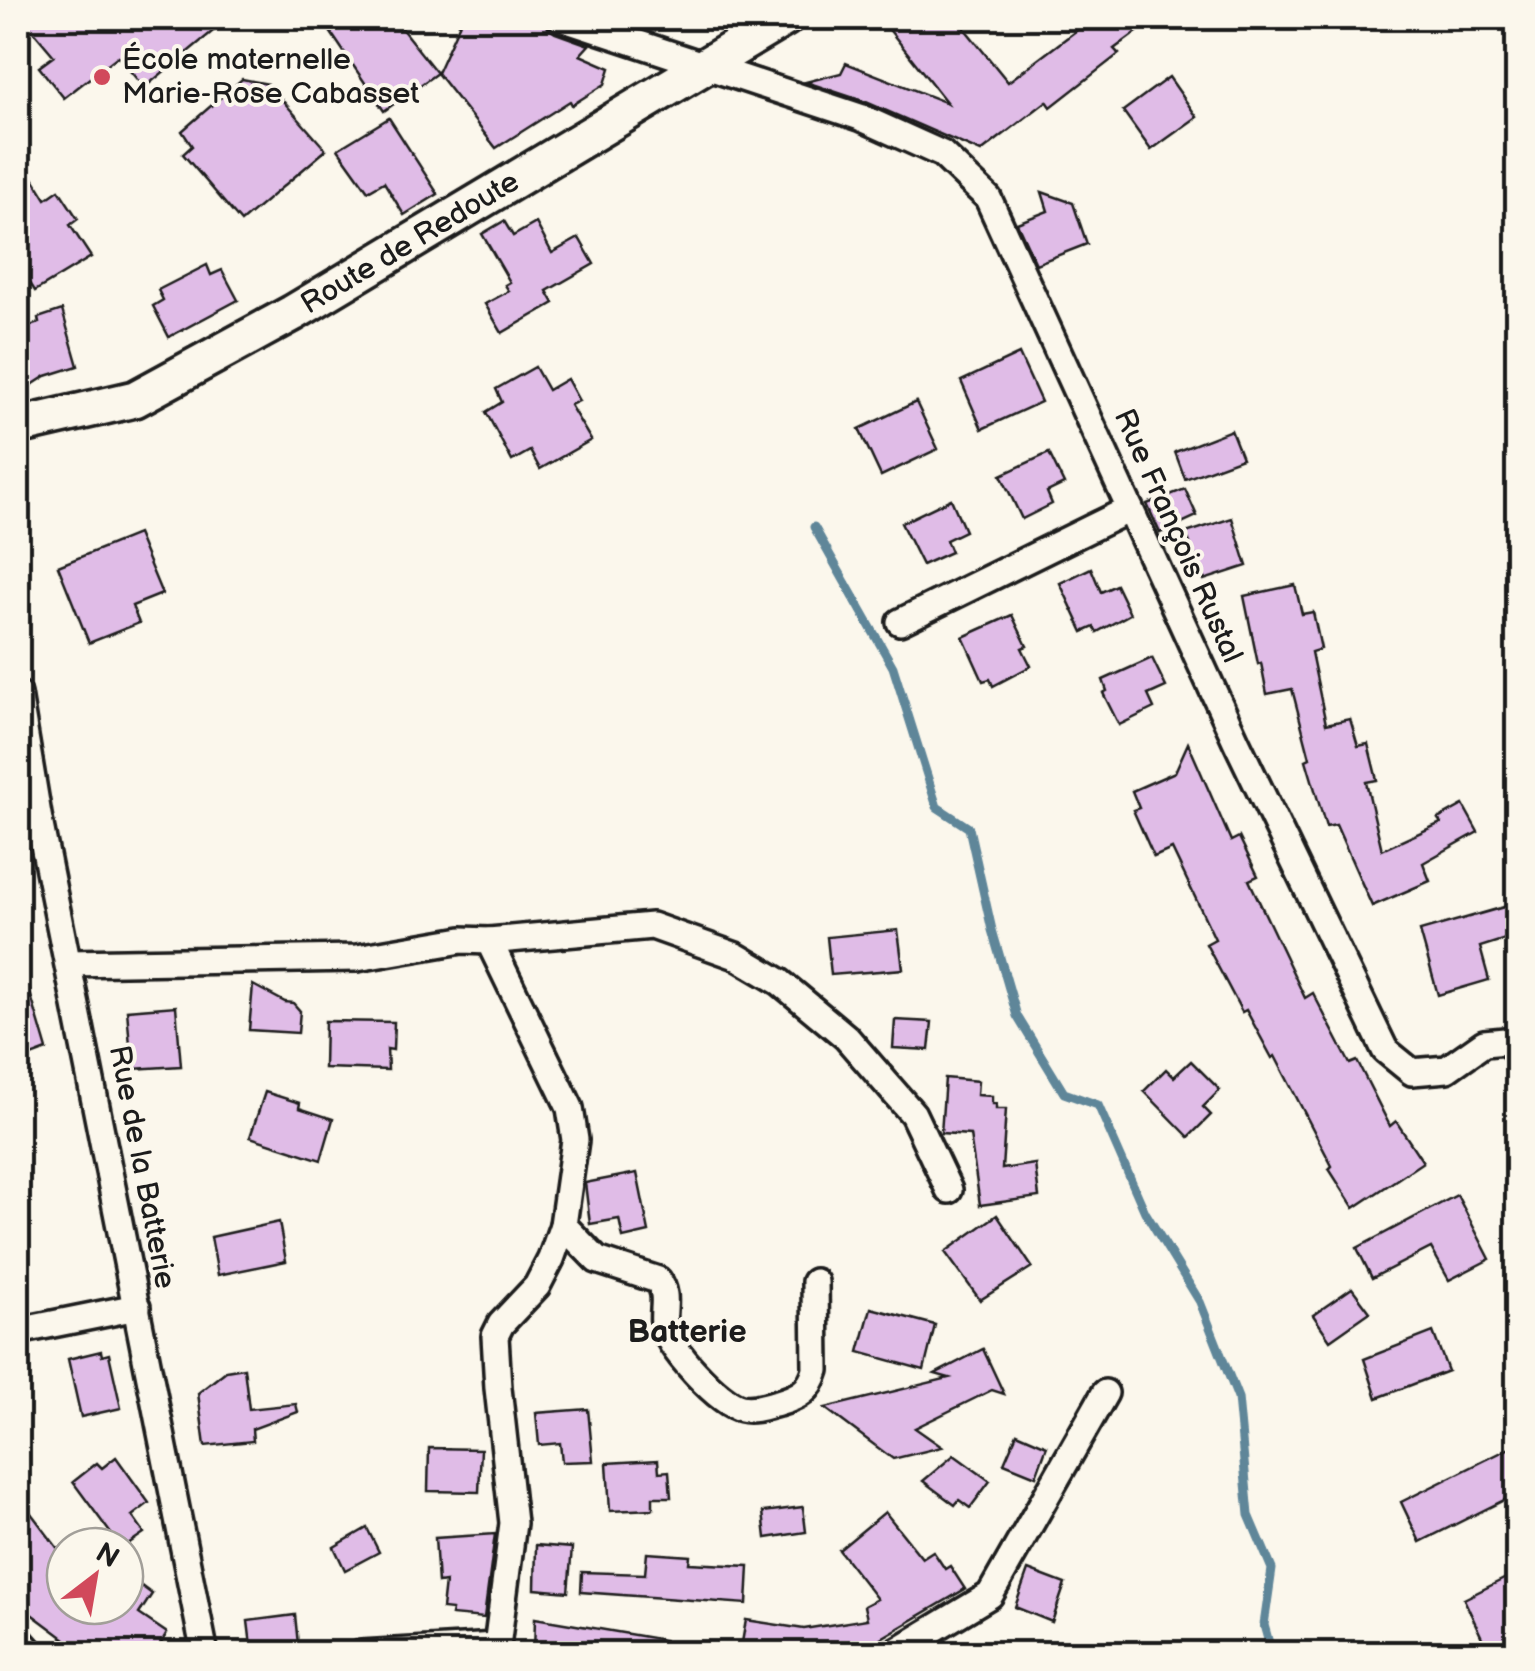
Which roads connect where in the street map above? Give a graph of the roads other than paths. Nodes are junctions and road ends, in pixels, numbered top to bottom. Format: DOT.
graph roads {
  1 [pos="560,18"];
  2 [pos="785,18"];
  3 [pos="701,66"];
  4 [pos="18,426"];
  5 [pos="1130,510"];
  6 [pos="900,622"];
  7 [pos="18,694"];
  8 [pos="489,941"];
  9 [pos="68,962"];
  10 [pos="1518,1052"];
  11 [pos="949,1190"];
  12 [pos="564,1225"];
  13 [pos="815,1282"];
  14 [pos="137,1307"];
  15 [pos="18,1331"];
  16 [pos="1104,1393"];
  17 [pos="18,1638"];
  18 [pos="496,1650"];
  19 [pos="32,1654"];
  20 [pos="206,1654"];
  21 [pos="361,1654"];
  22 [pos="892,1654"];
  1 -- 3 [label="street, Rue François Rustal"];
  2 -- 3 [label="main road, Route de Redoute"];
  3 -- 4 [label="main road, Route de Redoute"];
  3 -- 5 [label="street, Rue François Rustal"];
  5 -- 6 [label="street"];
  5 -- 10 [label="street, Rue François Rustal"];
  7 -- 9 [label="street, Rue de la Batterie"];
  8 -- 9 [label="street"];
  8 -- 11 [label="street"];
  8 -- 12 [label="street"];
  9 -- 14 [label="street, Rue de la Batterie"];
  12 -- 13 [label="street"];
  12 -- 18 [label="street"];
  14 -- 15 [label="street"];
  14 -- 20 [label="street, Rue de la Batterie"];
  16 -- 22 [label="street"];
  17 -- 19 [label="street"];
  18 -- 21 [label="street"];
}
